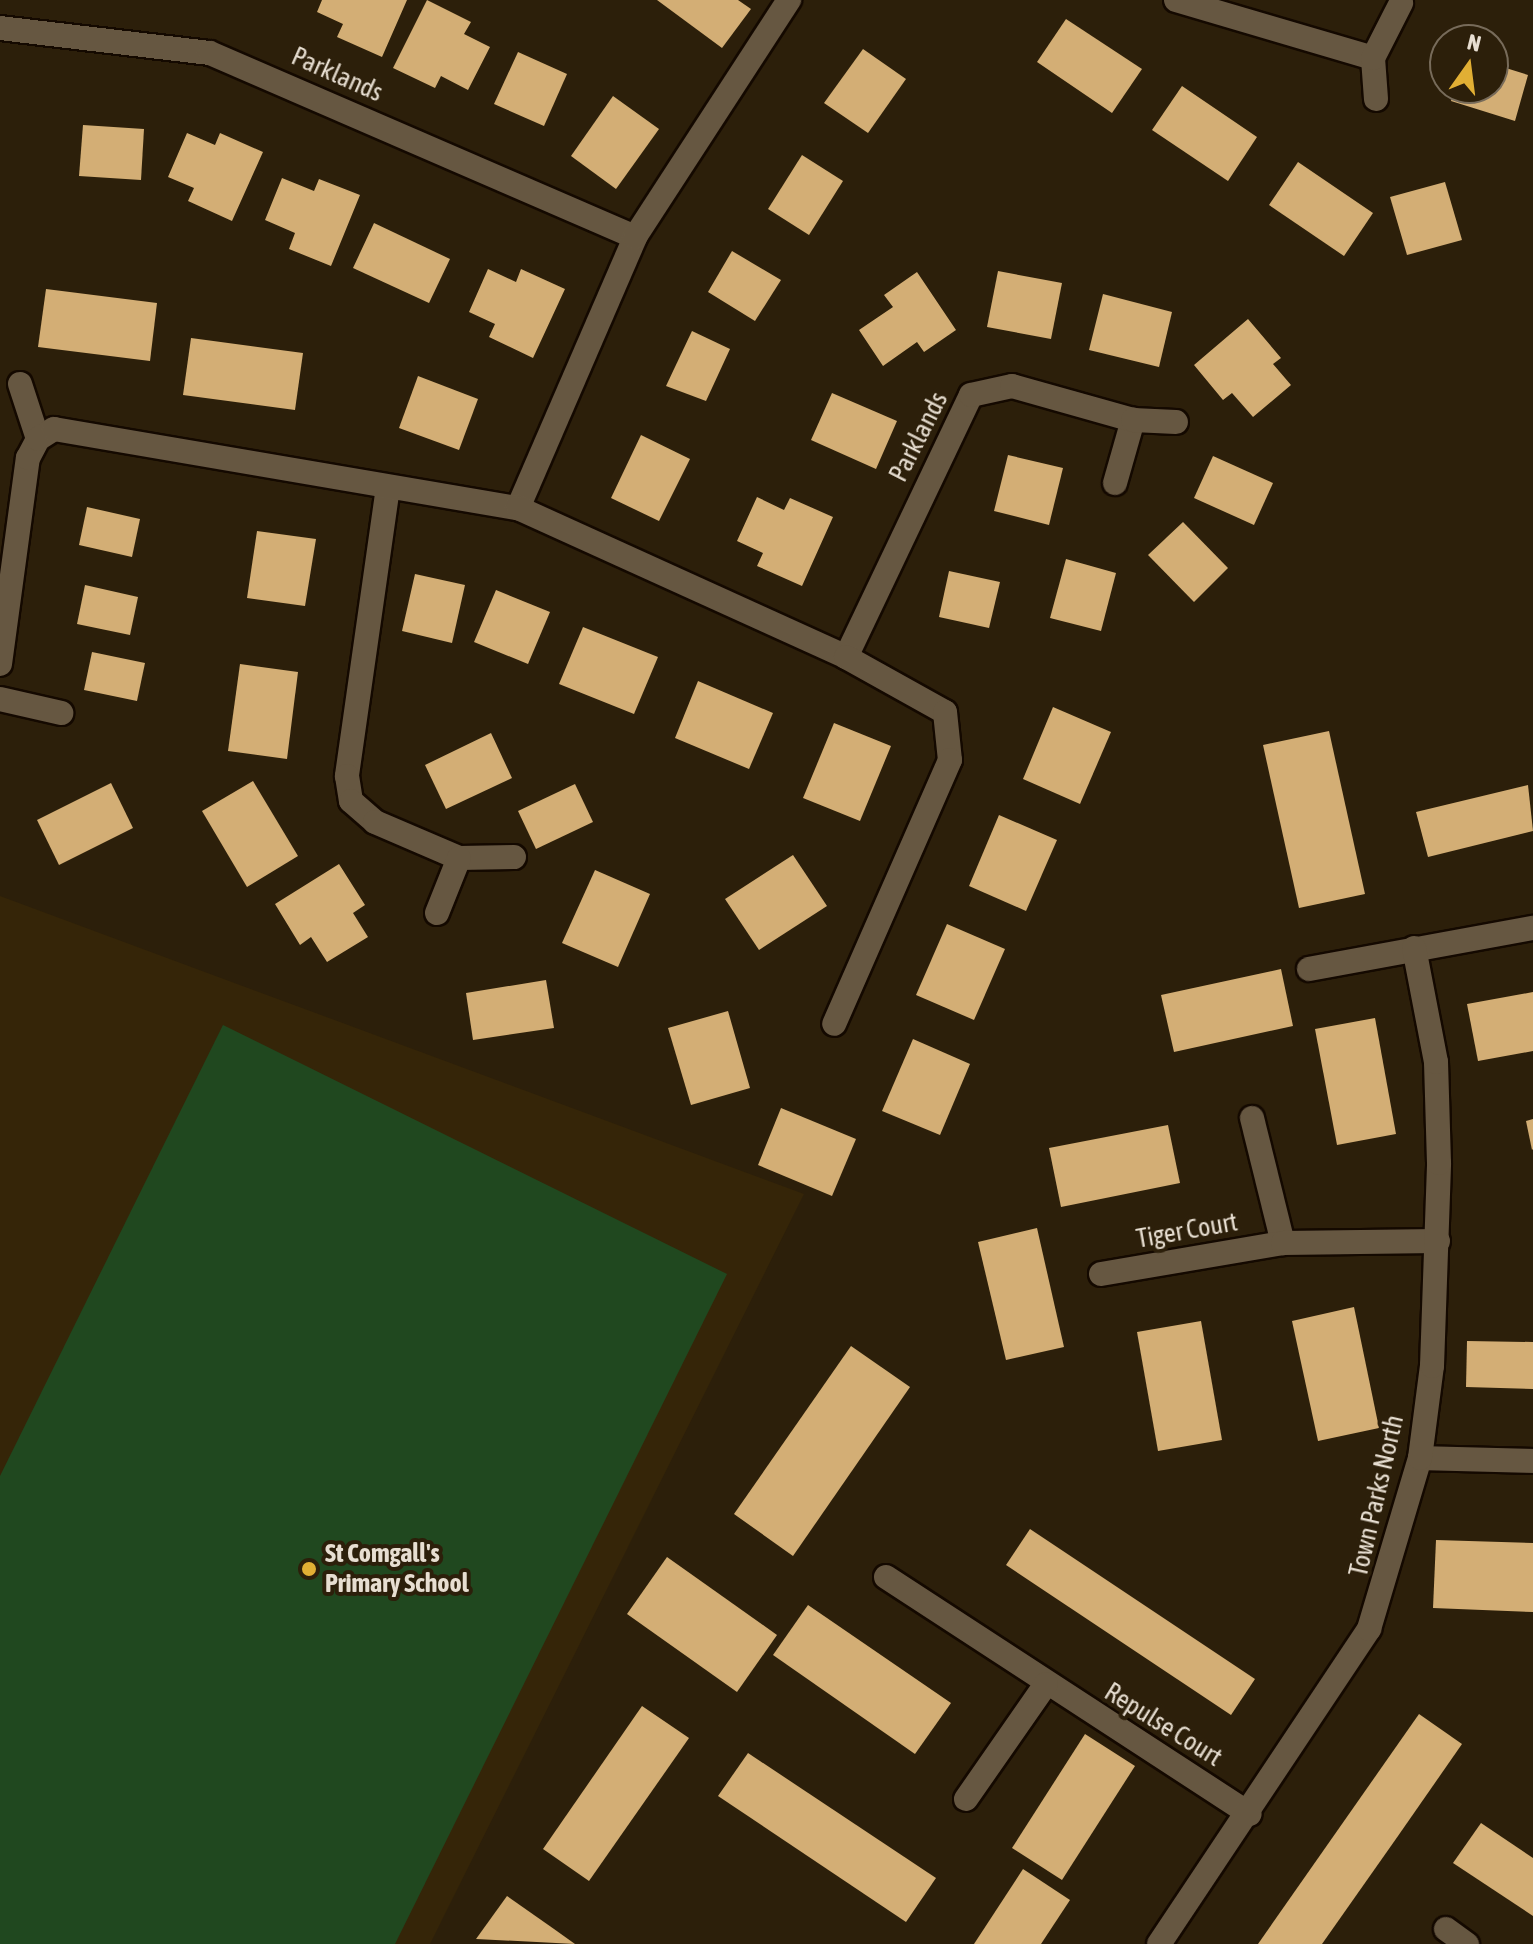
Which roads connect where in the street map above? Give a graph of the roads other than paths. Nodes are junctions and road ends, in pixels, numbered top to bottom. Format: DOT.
graph roads {
  1 [pos="789,0"];
  2 [pos="1176,0"];
  3 [pos="1401,3"];
  4 [pos="0,28"];
  5 [pos="1373,58"];
  6 [pos="1376,99"];
  7 [pos="635,237"];
  8 [pos="20,384"];
  9 [pos="1133,420"];
  10 [pos="1176,422"];
  11 [pos="38,439"];
  12 [pos="1115,483"];
  13 [pos="388,487"];
  14 [pos="518,508"];
  15 [pos="846,657"];
  16 [pos="0,664"];
  17 [pos="0,699"];
  18 [pos="61,713"];
  19 [pos="514,857"];
  20 [pos="459,858"];
  21 [pos="437,913"];
  22 [pos="1533,928"];
  23 [pos="1414,948"];
  24 [pos="1309,969"];
  25 [pos="834,1024"];
  26 [pos="1252,1118"];
  27 [pos="1438,1241"];
  28 [pos="1283,1243"];
  29 [pos="1101,1274"];
  30 [pos="1420,1458"];
  31 [pos="1533,1461"];
  32 [pos="886,1577"];
  33 [pos="1046,1684"];
  34 [pos="966,1799"];
  35 [pos="1250,1814"];
  36 [pos="1446,1929"];
  37 [pos="1159,1944"];
  38 [pos="1467,1944"];
  1 -- 7 [label="street"];
  2 -- 5 [label="street"];
  3 -- 5 [label="street"];
  4 -- 7 [label="street, Parklands"];
  5 -- 6 [label="street"];
  7 -- 14 [label="street"];
  8 -- 11 [label="street"];
  9 -- 10 [label="street, Parklands"];
  9 -- 12 [label="street"];
  9 -- 15 [label="street, Parklands"];
  11 -- 13 [label="street"];
  11 -- 16 [label="street"];
  13 -- 14 [label="street"];
  13 -- 20 [label="street"];
  14 -- 15 [label="street"];
  15 -- 25 [label="street"];
  17 -- 18 [label="street"];
  19 -- 20 [label="street"];
  20 -- 21 [label="street"];
  22 -- 23 [label="street"];
  23 -- 24 [label="street"];
  23 -- 27 [label="street, Town Parks North"];
  26 -- 28 [label="street, Tiger Court"];
  27 -- 28 [label="street, Tiger Court"];
  27 -- 30 [label="street, Town Parks North"];
  28 -- 29 [label="street, Tiger Court"];
  30 -- 31 [label="street"];
  30 -- 35 [label="street, Town Parks North"];
  32 -- 33 [label="street, Repulse Court"];
  33 -- 34 [label="street"];
  33 -- 35 [label="street, Repulse Court"];
  35 -- 37 [label="street, Town Parks North"];
  36 -- 38 [label="street"];
}
